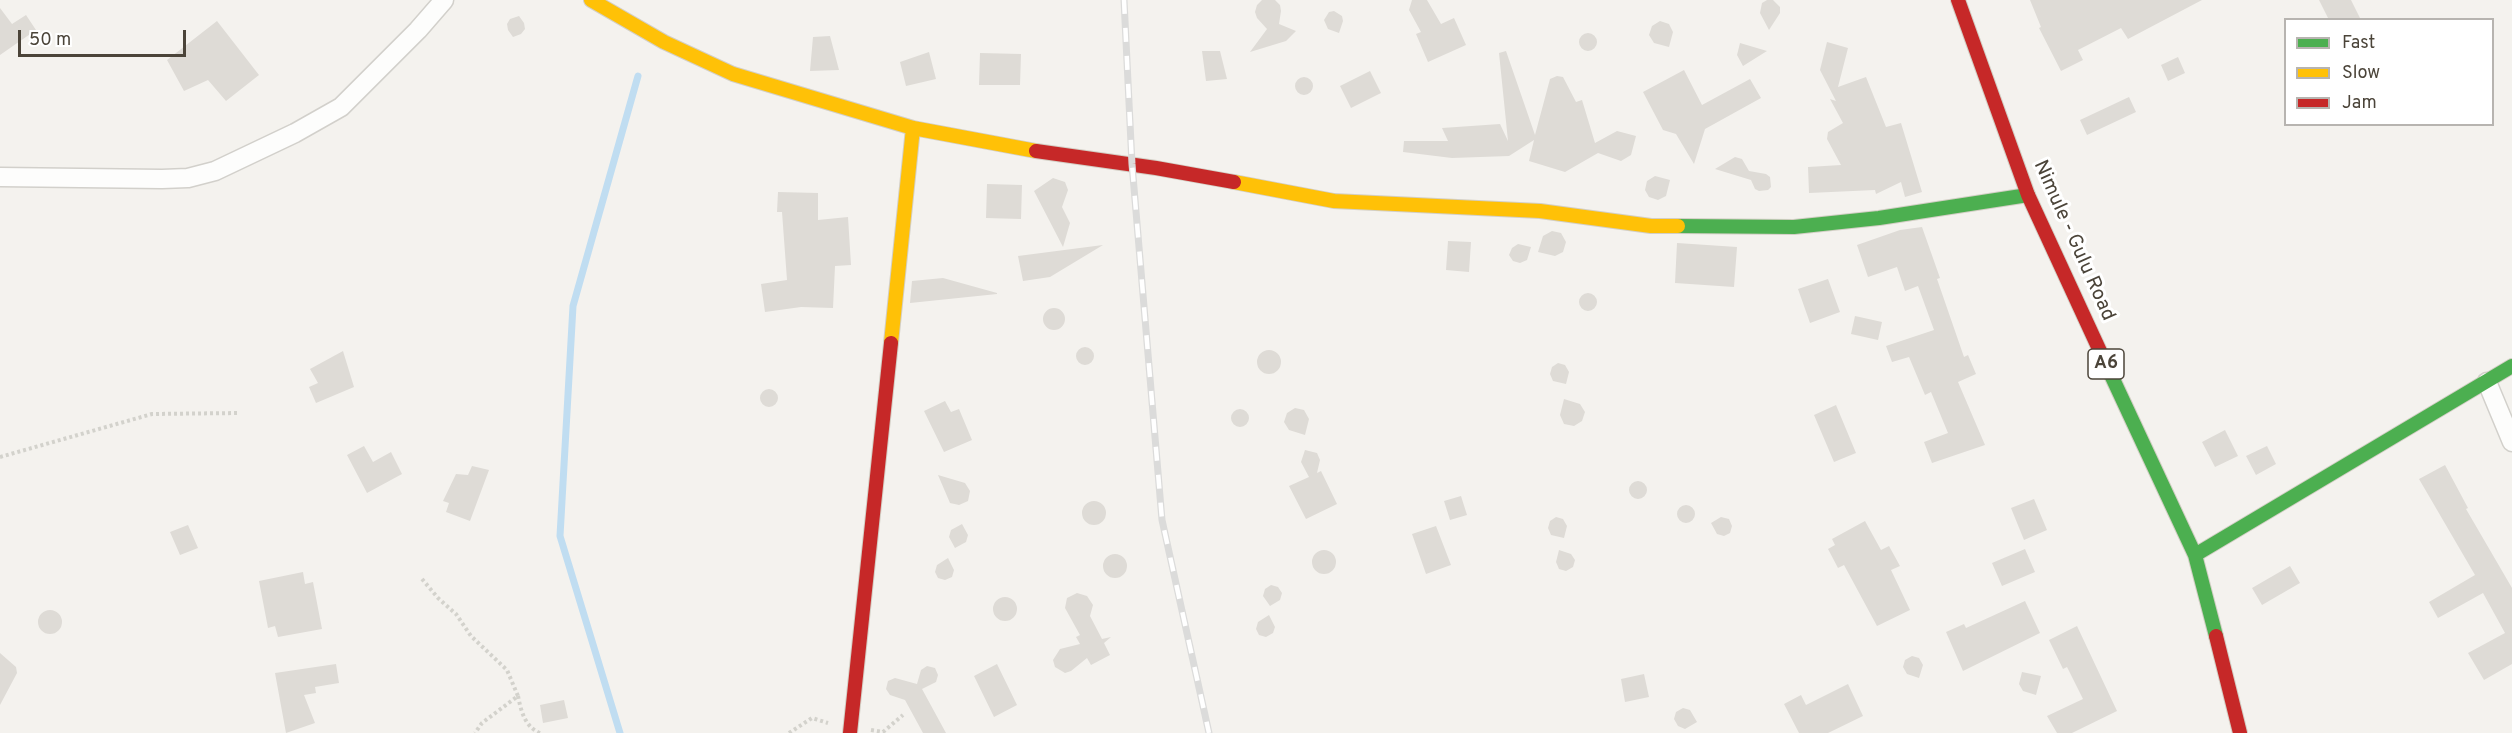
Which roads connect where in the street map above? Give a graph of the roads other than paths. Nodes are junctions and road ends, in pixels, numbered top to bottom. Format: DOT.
graph roads {
  1 [pos="444,0"];
  2 [pos="591,0"];
  3 [pos="1958,0"];
  4 [pos="913,128"];
  5 [pos="0,177"];
  6 [pos="2028,195"];
  7 [pos="2512,366"];
  8 [pos="2487,382"];
  9 [pos="2512,442"];
  10 [pos="2195,555"];
  11 [pos="850,733"];
  12 [pos="2240,733"];
  1 -- 5 [label="street"];
  2 -- 4 [label="street"];
  3 -- 6 [label="street, Nimule - Gulu Road / A6"];
  4 -- 6 [label="street"];
  4 -- 11 [label="street"];
  6 -- 10 [label="street, Nimule - Gulu Road / A6"];
  7 -- 8 [label="street"];
  8 -- 9 [label="street"];
  8 -- 10 [label="street"];
  10 -- 12 [label="street, Nimule - Gulu Road / A6"];
}
